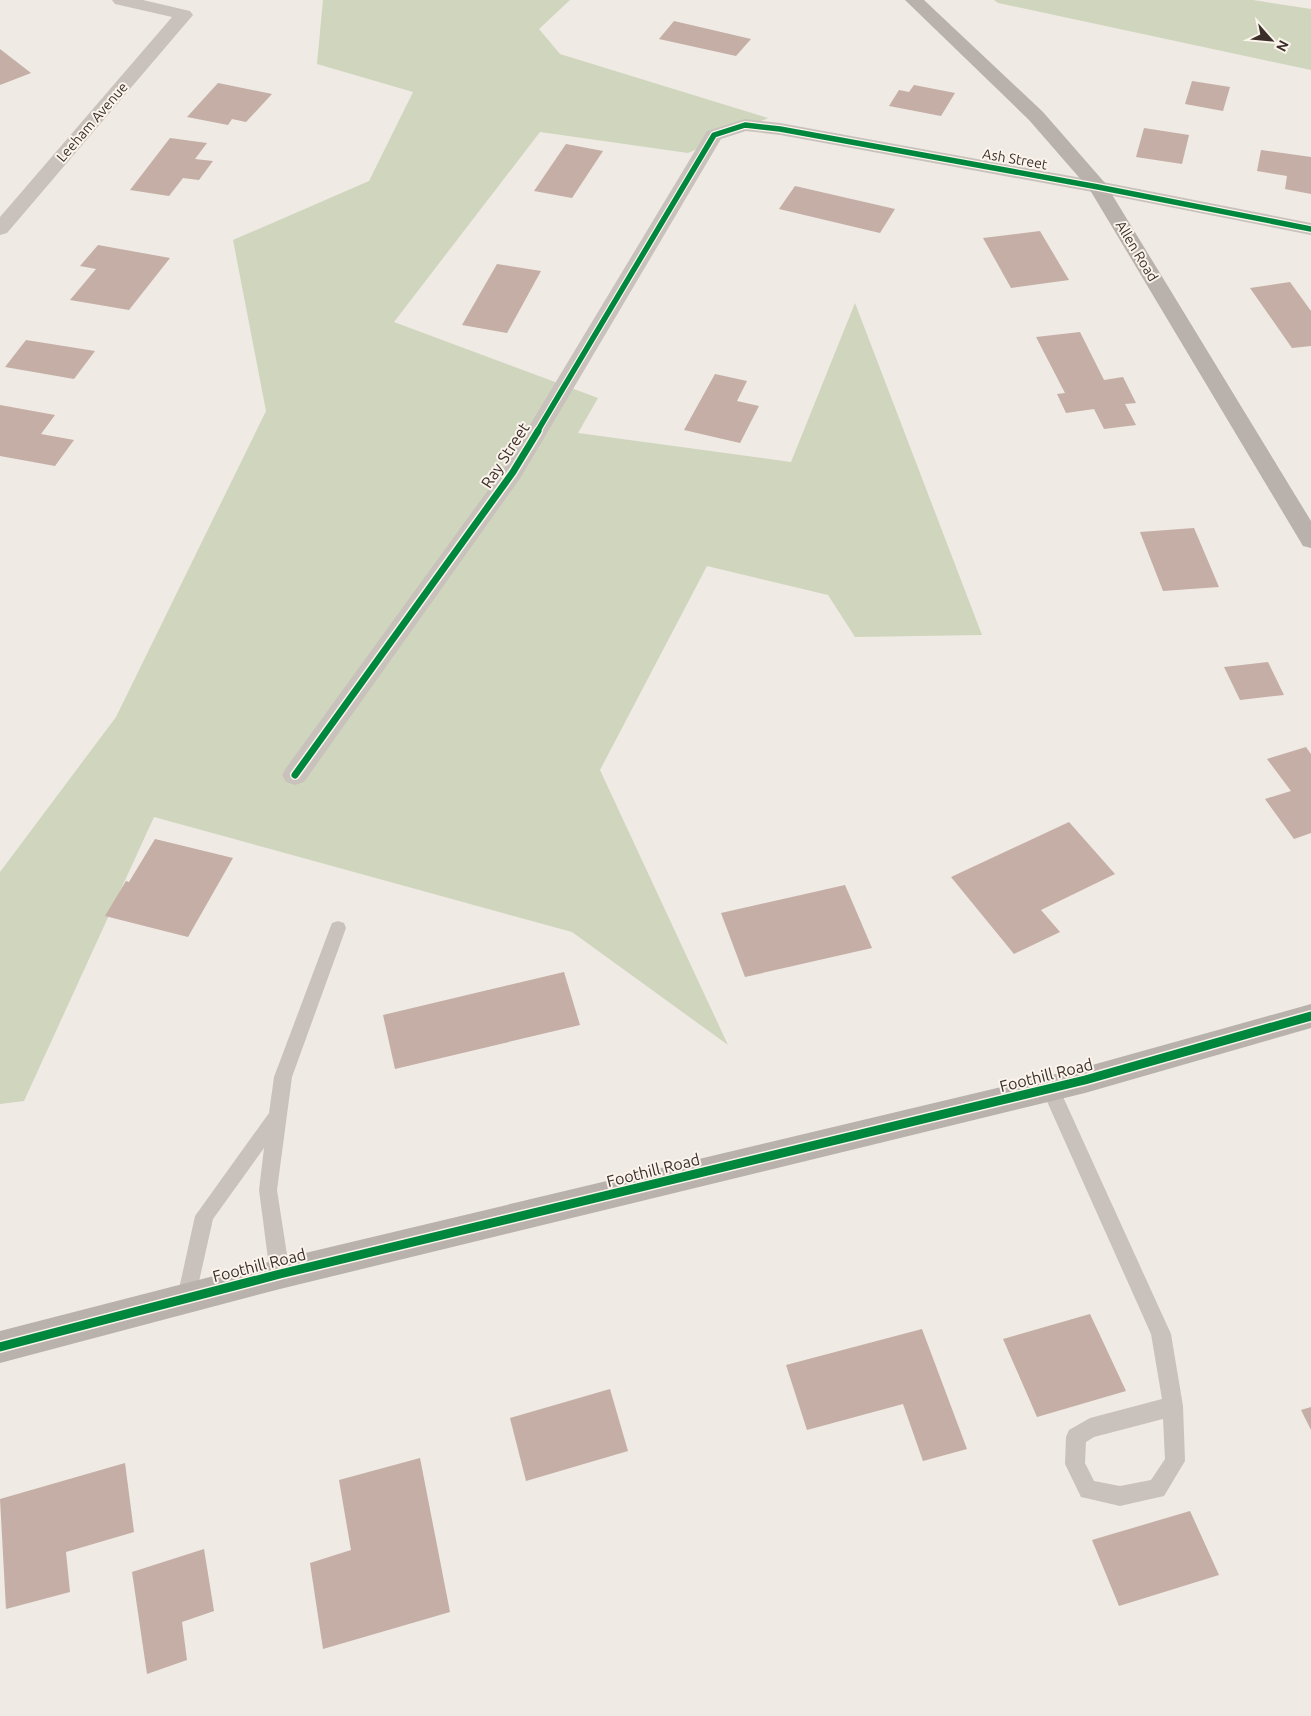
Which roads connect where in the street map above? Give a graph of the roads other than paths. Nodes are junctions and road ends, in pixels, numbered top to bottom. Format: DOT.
graph roads {
  1 [pos="121,0"];
  2 [pos="914,0"];
  3 [pos="714,134"];
  4 [pos="1098,186"];
  5 [pos="0,229"];
  6 [pos="1311,229"];
  7 [pos="1311,540"];
  8 [pos="295,775"];
  9 [pos="338,928"];
  10 [pos="1311,1016"];
  11 [pos="1050,1088"];
  12 [pos="278,1116"];
  13 [pos="280,1274"];
  14 [pos="187,1298"];
  15 [pos="0,1347"];
  16 [pos="1173,1406"];
  1 -- 5 [label="street, Leeham Avenue"];
  2 -- 4 [label="street, Allen Road"];
  3 -- 4 [label="street, Ash Street"];
  3 -- 8 [label="street, Ray Street"];
  4 -- 6 [label="street, Ash Street"];
  4 -- 7 [label="street, Allen Road"];
  9 -- 12 [label="lane"];
  10 -- 11 [label="street, Foothill Road"];
  11 -- 13 [label="street, Foothill Road"];
  11 -- 16 [label="lane"];
  12 -- 13 [label="lane"];
  12 -- 14 [label="lane"];
  13 -- 14 [label="street, Foothill Road"];
  14 -- 15 [label="street, Foothill Road"];
  16 -- 16 [label="lane"];
}
